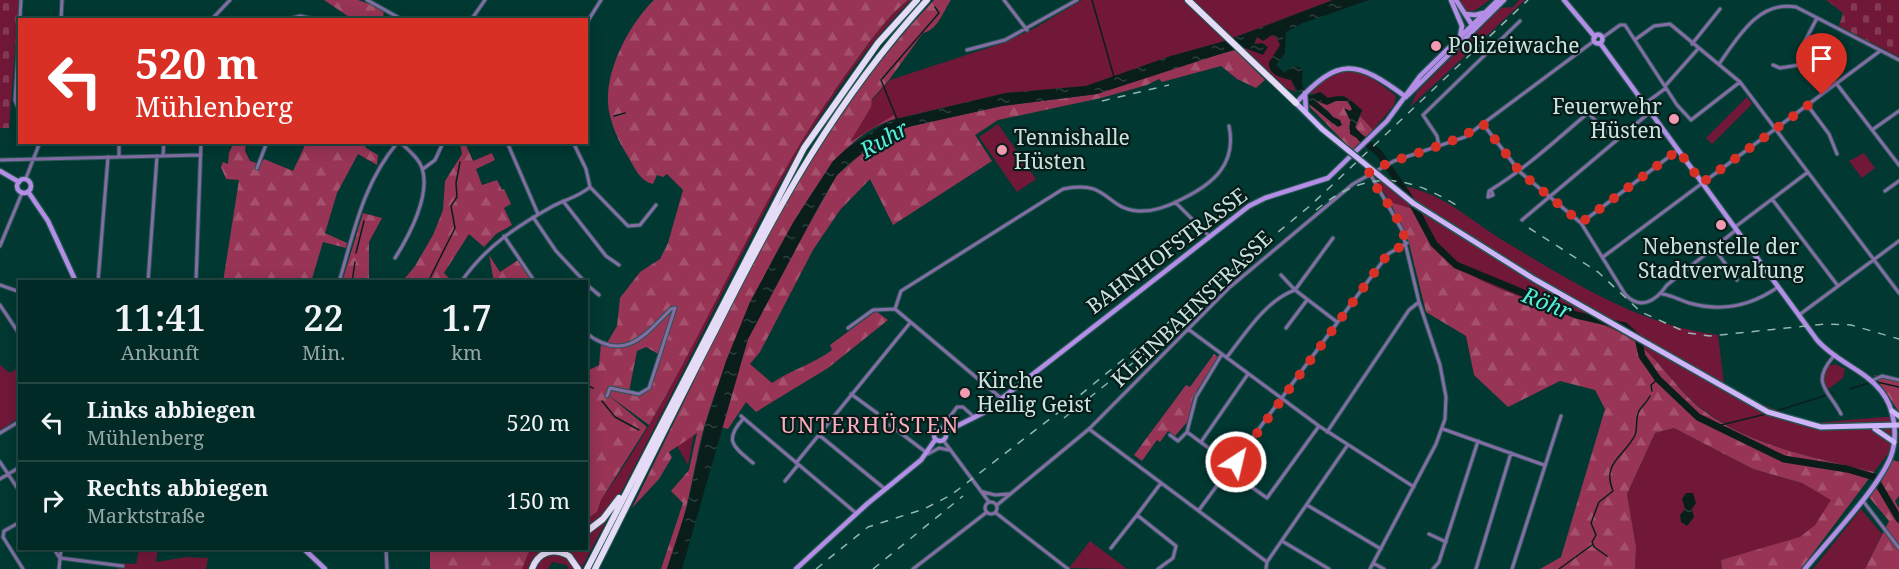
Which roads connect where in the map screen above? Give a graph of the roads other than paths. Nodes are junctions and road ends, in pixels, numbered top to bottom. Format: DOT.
graph roads {
  1 [pos="21,0"];
  2 [pos="62,0"];
  3 [pos="230,0"];
  4 [pos="368,0"];
  5 [pos="485,0"];
  6 [pos="601,0"];
  7 [pos="916,0"];
  8 [pos="927,0"];
  9 [pos="1004,0"];
  10 [pos="1077,0"];
  11 [pos="1188,0"];
  12 [pos="1451,0"];
  13 [pos="1456,0"];
  14 [pos="1498,0"];
  15 [pos="1504,0"];
  16 [pos="1564,0"];
  17 [pos="1781,0"];
  18 [pos="1780,5"];
  19 [pos="1720,9"];
  20 [pos="1488,10"];
  21 [pos="1460,14"];
  22 [pos="20,18"];
  23 [pos="61,18"];
  24 [pos="212,18"];
  25 [pos="295,18"];
  26 [pos="312,18"];
  27 [pos="400,18"];
  28 [pos="472,18"];
  29 [pos="1817,18"];
  30 [pos="588,21"];
  31 [pos="1520,21"];
  32 [pos="1473,28"];
  33 [pos="1027,30"];
  34 [pos="1460,38"];
  35 [pos="1636,39"];
  36 [pos="1598,40"];
  37 [pos="1692,44"];
  38 [pos="1698,49"];
  39 [pos="967,51"];
  40 [pos="1880,51"];
  41 [pos="1899,60"];
  42 [pos="1719,64"];
  43 [pos="1773,64"];
  44 [pos="18,67"];
  45 [pos="1740,82"];
  46 [pos="1836,83"];
  47 [pos="1666,87"];
  48 [pos="1305,93"];
  49 [pos="1406,97"];
  50 [pos="1296,103"];
  51 [pos="1643,105"];
  52 [pos="1808,106"];
  53 [pos="18,108"];
  54 [pos="1899,111"];
  55 [pos="1306,113"];
  56 [pos="1649,113"];
  57 [pos="1483,124"];
  58 [pos="1229,126"];
  59 [pos="1776,128"];
  60 [pos="1872,130"];
  61 [pos="1616,141"];
  62 [pos="39,144"];
  63 [pos="119,144"];
  64 [pos="164,144"];
  65 [pos="201,144"];
  66 [pos="266,144"];
  67 [pos="397,144"];
  68 [pos="401,144"];
  69 [pos="508,144"];
  70 [pos="574,144"];
  71 [pos="442,145"];
  72 [pos="1439,146"];
  73 [pos="1678,150"];
  74 [pos="1837,154"];
  75 [pos="163,155"];
  76 [pos="201,155"];
  77 [pos="157,156"];
  78 [pos="108,157"];
  79 [pos="118,157"];
  80 [pos="34,159"];
  81 [pos="0,160"];
  82 [pos="1899,165"];
  83 [pos="257,168"];
  84 [pos="423,169"];
  85 [pos="0,171"];
  86 [pos="1369,172"];
  87 [pos="1520,172"];
  88 [pos="1808,172"];
  89 [pos="26,178"];
  90 [pos="1899,181"];
  91 [pos="19,182"];
  92 [pos="1702,183"];
  93 [pos="590,187"];
  94 [pos="1491,190"];
  95 [pos="1885,191"];
  96 [pos="22,193"];
  97 [pos="28,193"];
  98 [pos="1551,197"];
  99 [pos="1772,199"];
  100 [pos="563,201"];
  101 [pos="1175,202"];
  102 [pos="656,204"];
  103 [pos="538,214"];
  104 [pos="533,217"];
  105 [pos="1522,220"];
  106 [pos="1581,223"];
  107 [pos="1735,229"];
  108 [pos="504,236"];
  109 [pos="1210,237"];
  110 [pos="1334,238"];
  111 [pos="1899,241"];
  112 [pos="1407,243"];
  113 [pos="0,246"];
  114 [pos="1714,248"];
  115 [pos="1603,257"];
  116 [pos="395,258"];
  117 [pos="1874,260"];
  118 [pos="619,265"];
  119 [pos="1281,275"];
  120 [pos="75,280"];
  121 [pos="98,280"];
  122 [pos="148,280"];
  123 [pos="196,280"];
  124 [pos="340,280"];
  125 [pos="464,280"];
  126 [pos="534,280"];
  127 [pos="583,280"];
  128 [pos="1737,280"];
  129 [pos="0,285"];
  130 [pos="588,285"];
  131 [pos="1838,286"];
  132 [pos="1778,287"];
  133 [pos="1295,290"];
  134 [pos="18,291"];
  135 [pos="1899,293"];
  136 [pos="1662,294"];
  137 [pos="599,295"];
  138 [pos="1307,300"];
  139 [pos="1419,302"];
  140 [pos="0,305"];
  141 [pos="895,309"];
  142 [pos="1799,315"];
  143 [pos="1338,322"];
  144 [pos="910,323"];
  145 [pos="848,328"];
  146 [pos="1286,328"];
  147 [pos="1188,329"];
  148 [pos="18,332"];
  149 [pos="588,334"];
  150 [pos="1222,354"];
  151 [pos="1833,357"];
  152 [pos="1227,358"];
  153 [pos="1248,374"];
  154 [pos="1899,380"];
  155 [pos="1871,381"];
  156 [pos="852,394"];
  157 [pos="607,396"];
  158 [pos="1282,398"];
  159 [pos="1002,399"];
  160 [pos="1892,411"];
  161 [pos="877,413"];
  162 [pos="1841,414"];
  163 [pos="1561,416"];
  164 [pos="1899,416"];
  165 [pos="975,418"];
  166 [pos="18,422"];
  167 [pos="890,425"];
  168 [pos="1319,426"];
  169 [pos="1896,426"];
  170 [pos="1873,428"];
  171 [pos="1089,429"];
  172 [pos="1443,429"];
  173 [pos="943,430"];
  174 [pos="1187,432"];
  175 [pos="1327,432"];
  176 [pos="0,434"];
  177 [pos="819,435"];
  178 [pos="1170,435"];
  179 [pos="935,440"];
  180 [pos="944,440"];
  181 [pos="1478,441"];
  182 [pos="1201,442"];
  183 [pos="1894,442"];
  184 [pos="1347,446"];
  185 [pos="951,451"];
  186 [pos="1511,453"];
  187 [pos="926,454"];
  188 [pos="0,462"];
  189 [pos="753,463"];
  190 [pos="797,464"];
  191 [pos="1544,465"];
  192 [pos="1233,466"];
  193 [pos="18,468"];
  194 [pos="637,470"];
  195 [pos="1229,471"];
  196 [pos="8,474"];
  197 [pos="0,479"];
  198 [pos="785,481"];
  199 [pos="1161,483"];
  200 [pos="1414,487"];
  201 [pos="18,489"];
  202 [pos="885,489"];
  203 [pos="982,492"];
  204 [pos="1011,494"];
  205 [pos="1862,499"];
  206 [pos="989,502"];
  207 [pos="997,505"];
  208 [pos="1306,505"];
  209 [pos="1199,510"];
  210 [pos="987,512"];
  211 [pos="856,513"];
  212 [pos="996,513"];
  213 [pos="1137,515"];
  214 [pos="18,523"];
  215 [pos="588,530"];
  216 [pos="1429,534"];
  217 [pos="1282,542"];
  218 [pos="1446,542"];
  219 [pos="1111,548"];
  220 [pos="1899,548"];
  221 [pos="1381,549"];
  222 [pos="55,550"];
  223 [pos="62,550"];
  224 [pos="306,550"];
  225 [pos="386,550"];
  226 [pos="542,550"];
  227 [pos="60,558"];
  228 [pos="1267,562"];
  229 [pos="1373,563"];
  230 [pos="123,566"];
  231 [pos="23,569"];
  232 [pos="59,569"];
  233 [pos="325,569"];
  234 [pos="387,569"];
  235 [pos="531,569"];
  236 [pos="578,569"];
  237 [pos="587,569"];
  238 [pos="595,569"];
  239 [pos="796,569"];
  240 [pos="913,569"];
  241 [pos="1068,569"];
  242 [pos="1158,569"];
  243 [pos="1266,569"];
  244 [pos="1329,569"];
  245 [pos="1370,569"];
  246 [pos="1384,569"];
  247 [pos="1434,569"];
  248 [pos="1476,569"];
  249 [pos="1512,569"];
  250 [pos="1804,569"];
  1 -- 22 [label="street"];
  2 -- 23 [label="street"];
  3 -- 24 [label="street"];
  4 -- 27 [label="street"];
  5 -- 28 [label="street"];
  6 -- 30 [label="street"];
  7 -- 194 [label="highway"];
  8 -- 238 [label="highway"];
  9 -- 33 [label="street"];
  10 -- 33 [label="street"];
  11 -- 50 [label="highway"];
  12 -- 21 [label="street"];
  13 -- 21 [label="street"];
  14 -- 20 [label="street"];
  15 -- 32 [label="street"];
  16 -- 36 [label="street"];
  17 -- 18 [label="street"];
  18 -- 29 [label="street"];
  18 -- 42 [label="street"];
  19 -- 37 [label="street"];
  20 -- 21 [label="street"];
  20 -- 32 [label="street"];
  21 -- 32 [label="street"];
  21 -- 34 [label="street"];
  25 -- 26 [label="street"];
  29 -- 40 [label="street"];
  29 -- 43 [label="street"];
  31 -- 72 [label="street"];
  32 -- 34 [label="street, BAHNHOFSTRASSE"];
  32 -- 49 [label="street, BAHNHOFSTRASSE"];
  33 -- 39 [label="street"];
  34 -- 49 [label="street, BAHNHOFSTRASSE"];
  35 -- 36 [label="street"];
  35 -- 37 [label="street"];
  35 -- 47 [label="street"];
  36 -- 51 [label="street"];
  36 -- 57 [label="street"];
  37 -- 38 [label="street"];
  38 -- 42 [label="street"];
  38 -- 47 [label="street"];
  40 -- 41 [label="street"];
  40 -- 46 [label="street"];
  42 -- 45 [label="street"];
  44 -- 53 [label="street"];
  45 -- 47 [label="street"];
  45 -- 59 [label="street"];
  46 -- 52 [label="street"];
  46 -- 60 [label="street"];
  47 -- 51 [label="street"];
  48 -- 49 [label="street"];
  48 -- 50 [label="street"];
  48 -- 55 [label="street"];
  49 -- 109 [label="street, BAHNHOFSTRASSE"];
  50 -- 55 [label="main road"];
  51 -- 56 [label="street"];
  52 -- 59 [label="street"];
  52 -- 74 [label="street"];
  54 -- 60 [label="street"];
  55 -- 170 [label="main road, bridge"];
  56 -- 61 [label="street"];
  56 -- 73 [label="street"];
  57 -- 72 [label="street"];
  57 -- 87 [label="street"];
  58 -- 101 [label="street"];
  59 -- 88 [label="street"];
  59 -- 92 [label="street"];
  60 -- 82 [label="street"];
  61 -- 87 [label="street"];
  61 -- 98 [label="street"];
  62 -- 80 [label="street"];
  63 -- 79 [label="street"];
  64 -- 75 [label="street"];
  65 -- 76 [label="street"];
  66 -- 83 [label="street"];
  67 -- 124 [label="street"];
  68 -- 84 [label="street"];
  69 -- 103 [label="street"];
  70 -- 93 [label="street"];
  71 -- 84 [label="street"];
  72 -- 86 [label="street"];
  73 -- 92 [label="street"];
  73 -- 106 [label="street"];
  75 -- 76 [label="street"];
  75 -- 77 [label="street"];
  76 -- 123 [label="street"];
  77 -- 79 [label="street"];
  77 -- 122 [label="street"];
  78 -- 79 [label="street"];
  78 -- 80 [label="street"];
  78 -- 121 [label="street"];
  80 -- 81 [label="street"];
  80 -- 89 [label="street"];
  84 -- 116 [label="street"];
  85 -- 91 [label="street"];
  86 -- 112 [label="street"];
  86 -- 147 [label="street, KLEINBAHNSTRASSE"];
  87 -- 94 [label="street"];
  87 -- 98 [label="street"];
  88 -- 99 [label="street"];
  88 -- 117 [label="street"];
  89 -- 91 [label="street"];
  89 -- 97 [label="street"];
  90 -- 95 [label="street"];
  91 -- 96 [label="street"];
  92 -- 107 [label="street"];
  92 -- 115 [label="street"];
  93 -- 100 [label="street"];
  93 -- 102 [label="street"];
  96 -- 97 [label="street"];
  96 -- 113 [label="street"];
  97 -- 120 [label="street"];
  98 -- 105 [label="street"];
  98 -- 106 [label="street"];
  99 -- 107 [label="street"];
  99 -- 131 [label="street"];
  100 -- 103 [label="street"];
  100 -- 118 [label="street"];
  101 -- 109 [label="street"];
  101 -- 141 [label="street"];
  103 -- 104 [label="street"];
  104 -- 108 [label="street"];
  104 -- 127 [label="street"];
  106 -- 115 [label="street"];
  107 -- 114 [label="street"];
  107 -- 132 [label="street"];
  108 -- 125 [label="street"];
  108 -- 126 [label="street"];
  109 -- 159 [label="street, BAHNHOFSTRASSE"];
  110 -- 133 [label="street"];
  111 -- 117 [label="street"];
  112 -- 139 [label="street"];
  112 -- 143 [label="street"];
  114 -- 128 [label="street"];
  114 -- 136 [label="street"];
  115 -- 136 [label="street"];
  117 -- 131 [label="street"];
  117 -- 135 [label="street"];
  119 -- 133 [label="street"];
  129 -- 134 [label="street"];
  130 -- 137 [label="street"];
  131 -- 142 [label="street"];
  132 -- 136 [label="street"];
  132 -- 142 [label="street"];
  133 -- 138 [label="street"];
  133 -- 152 [label="street"];
  138 -- 143 [label="street"];
  138 -- 146 [label="street"];
  139 -- 172 [label="street"];
  139 -- 175 [label="street"];
  140 -- 148 [label="street"];
  141 -- 144 [label="street"];
  141 -- 145 [label="street"];
  142 -- 151 [label="street"];
  143 -- 158 [label="street"];
  144 -- 156 [label="street"];
  144 -- 159 [label="street"];
  147 -- 150 [label="street"];
  147 -- 171 [label="street, KLEINBAHNSTRASSE"];
  149 -- 157 [label="street"];
  150 -- 152 [label="street"];
  150 -- 174 [label="street"];
  151 -- 155 [label="street"];
  151 -- 162 [label="street"];
  152 -- 153 [label="street"];
  153 -- 158 [label="street"];
  153 -- 182 [label="street"];
  154 -- 155 [label="street"];
  155 -- 160 [label="street"];
  156 -- 161 [label="street"];
  156 -- 177 [label="street"];
  158 -- 168 [label="street"];
  158 -- 192 [label="street"];
  159 -- 165 [label="street, BAHNHOFSTRASSE"];
  160 -- 164 [label="main road"];
  160 -- 169 [label="street"];
  163 -- 191 [label="street"];
  165 -- 173 [label="street, BAHNHOFSTRASSE"];
  165 -- 173 [label="street"];
  166 -- 176 [label="street"];
  167 -- 187 [label="street"];
  168 -- 175 [label="street"];
  168 -- 195 [label="street"];
  169 -- 170 [label="main road"];
  169 -- 183 [label="street"];
  170 -- 183 [label="main road"];
  171 -- 199 [label="street"];
  171 -- 204 [label="street, KLEINBAHNSTRASSE"];
  172 -- 181 [label="street"];
  172 -- 200 [label="street"];
  173 -- 179 [label="street"];
  173 -- 180 [label="street"];
  174 -- 178 [label="street"];
  174 -- 182 [label="street"];
  175 -- 184 [label="street"];
  177 -- 190 [label="street"];
  177 -- 202 [label="street"];
  179 -- 180 [label="street"];
  179 -- 187 [label="street"];
  180 -- 185 [label="street"];
  181 -- 186 [label="street"];
  181 -- 218 [label="street"];
  182 -- 192 [label="street"];
  183 -- 205 [label="street"];
  184 -- 200 [label="street"];
  184 -- 208 [label="street"];
  185 -- 187 [label="street"];
  185 -- 203 [label="street"];
  186 -- 191 [label="street"];
  186 -- 248 [label="street"];
  187 -- 202 [label="street"];
  188 -- 196 [label="street"];
  189 -- 190 [label="street"];
  190 -- 198 [label="street"];
  190 -- 211 [label="street"];
  191 -- 249 [label="street"];
  192 -- 195 [label="street"];
  193 -- 196 [label="street"];
  194 -- 215 [label="highway"];
  194 -- 237 [label="highway"];
  195 -- 209 [label="street"];
  196 -- 197 [label="street"];
  196 -- 201 [label="street"];
  199 -- 209 [label="street"];
  199 -- 213 [label="street"];
  200 -- 221 [label="street"];
  202 -- 211 [label="street"];
  203 -- 204 [label="street"];
  203 -- 206 [label="street"];
  204 -- 207 [label="street, KLEINBAHNSTRASSE"];
  205 -- 220 [label="street"];
  205 -- 250 [label="street"];
  206 -- 207 [label="street"];
  206 -- 210 [label="street"];
  207 -- 212 [label="street"];
  208 -- 217 [label="street"];
  208 -- 221 [label="street"];
  209 -- 228 [label="street"];
  210 -- 212 [label="street"];
  210 -- 240 [label="street"];
  211 -- 239 [label="street"];
  212 -- 241 [label="street"];
  213 -- 219 [label="street"];
  213 -- 242 [label="street"];
  214 -- 231 [label="street"];
  216 -- 218 [label="street"];
  217 -- 228 [label="street"];
  217 -- 244 [label="street"];
  218 -- 247 [label="street"];
  221 -- 229 [label="street"];
  222 -- 227 [label="street"];
  223 -- 227 [label="street"];
  224 -- 233 [label="street"];
  225 -- 234 [label="street"];
  226 -- 235 [label="highway"];
  227 -- 230 [label="street"];
  227 -- 232 [label="street"];
  228 -- 243 [label="street"];
  229 -- 245 [label="street"];
  229 -- 246 [label="street"];
  235 -- 236 [label="highway"];
}
